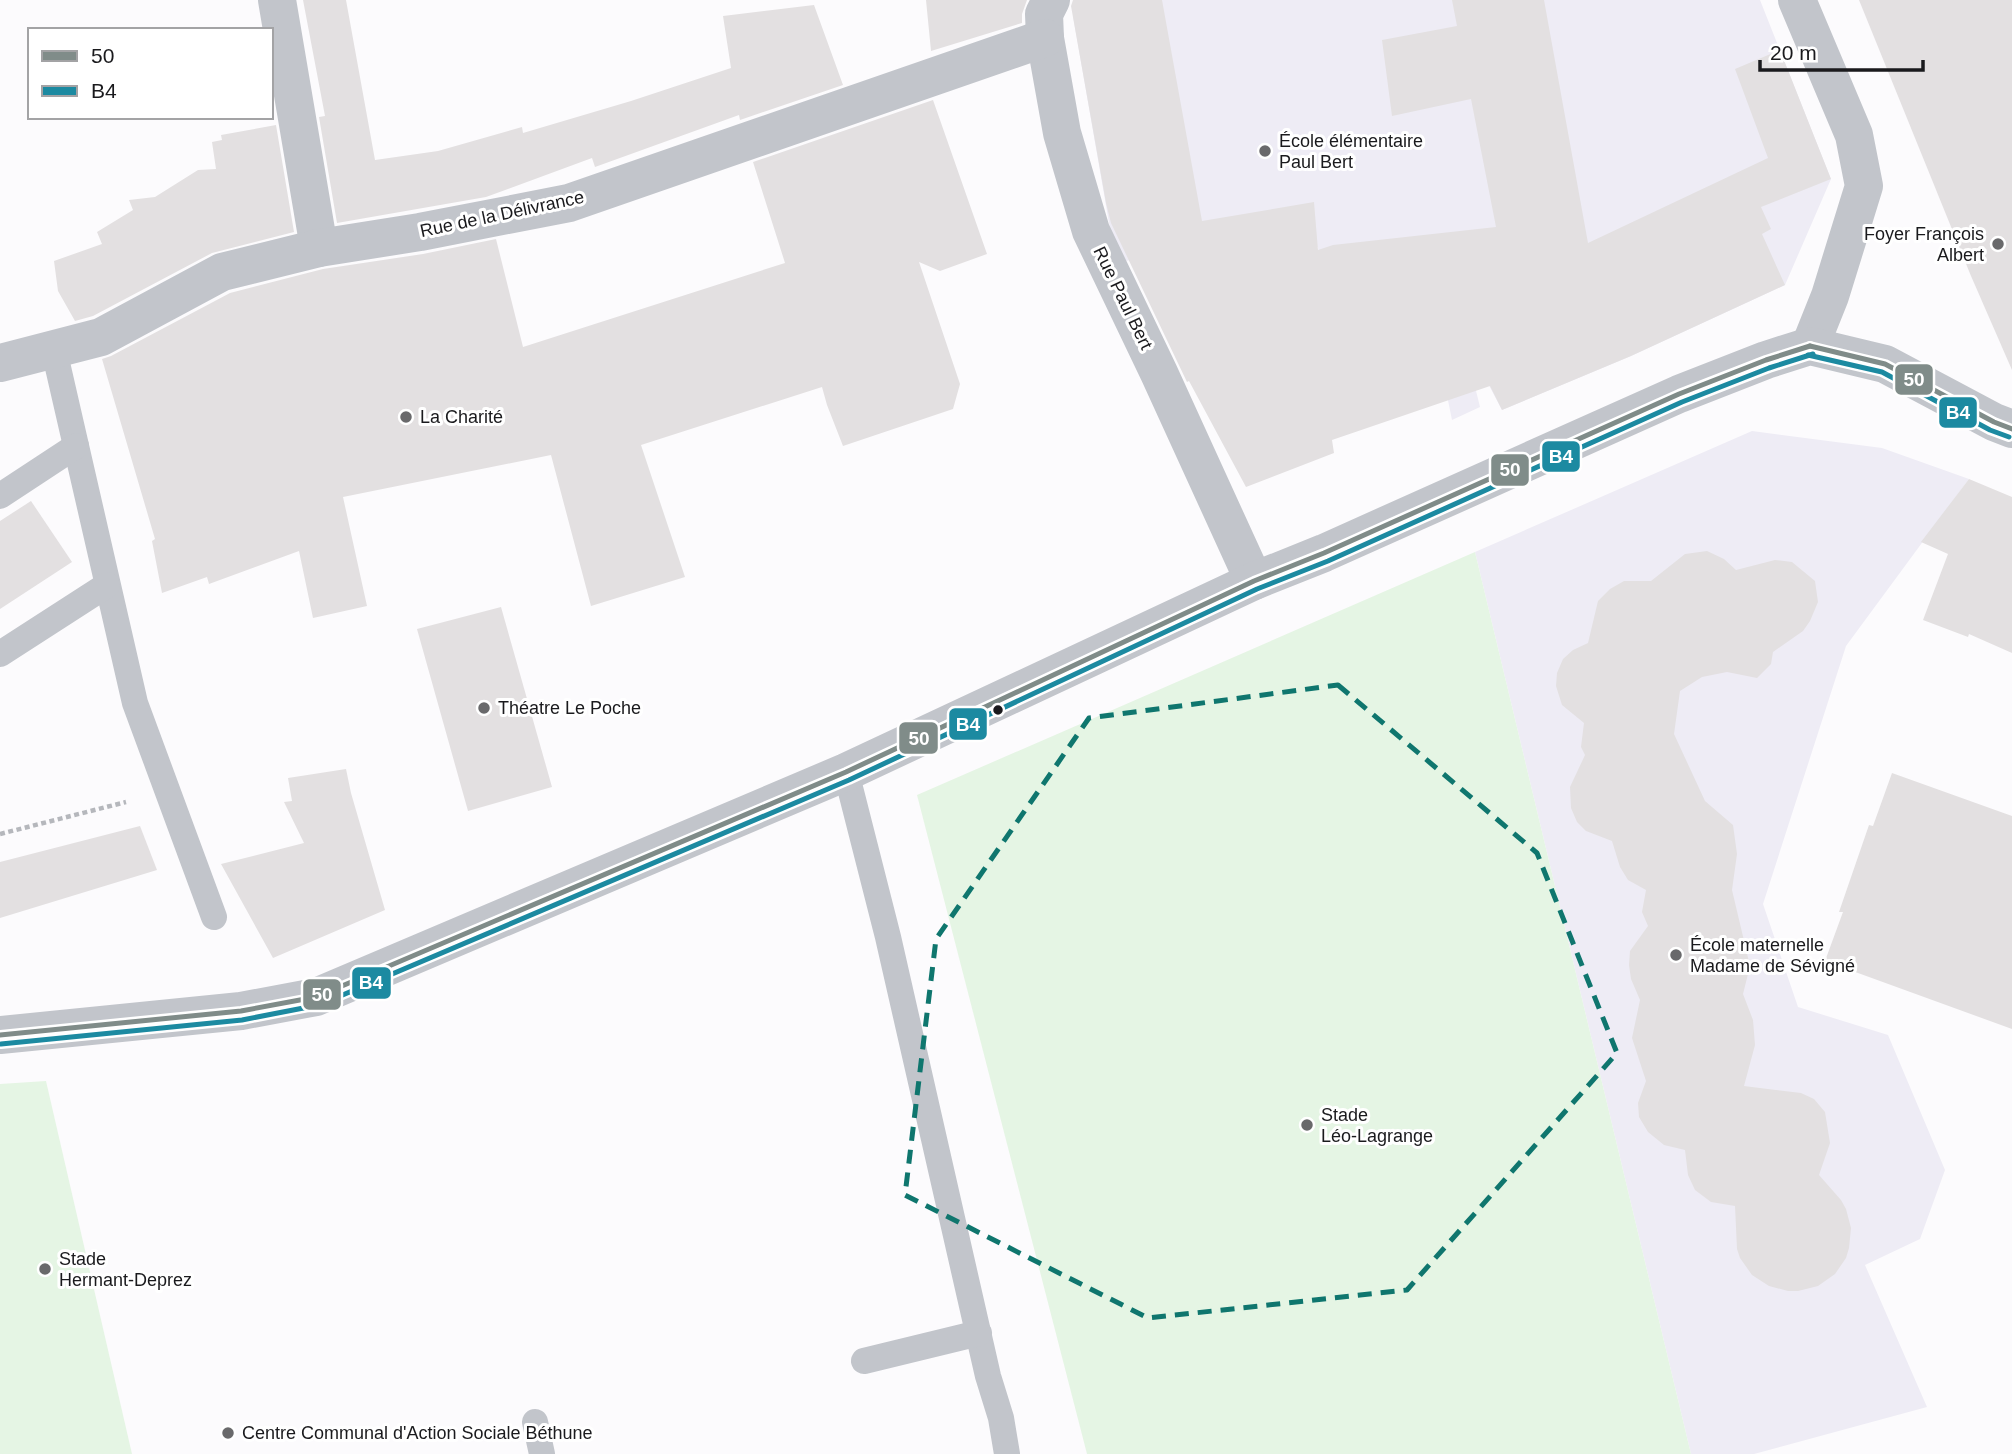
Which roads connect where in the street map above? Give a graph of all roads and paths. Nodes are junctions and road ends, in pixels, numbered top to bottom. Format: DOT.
graph roads {
  1 [pos="277,0"];
  2 [pos="1051,0"];
  3 [pos="1797,0"];
  4 [pos="1045,38"];
  5 [pos="319,248"];
  6 [pos="1810,346"];
  7 [pos="54,350"];
  8 [pos="0,363"];
  9 [pos="2012,429"];
  10 [pos="76,446"];
  11 [pos="0,496"];
  12 [pos="1254,581"];
  13 [pos="107,585"];
  14 [pos="0,654"];
  15 [pos="846,772"];
  16 [pos="168,791"];
  17 [pos="0,834"];
  18 [pos="214,917"];
  19 [pos="0,1035"];
  20 [pos="979,1333"];
  21 [pos="864,1361"];
  22 [pos="535,1422"];
  23 [pos="542,1454"];
  24 [pos="1007,1454"];
  1 -- 5 [label="street"];
  2 -- 4 [label="street, Rue Paul Bert"];
  3 -- 6 [label="street"];
  4 -- 5 [label="street, Rue de la Délivrance"];
  4 -- 12 [label="street, Rue Paul Bert"];
  5 -- 7 [label="street, Rue de la Délivrance"];
  6 -- 9 [label="street"];
  6 -- 12 [label="street"];
  7 -- 8 [label="street, Rue de la Délivrance"];
  7 -- 10 [label="lane"];
  10 -- 11 [label="lane"];
  10 -- 13 [label="lane"];
  12 -- 15 [label="street"];
  13 -- 14 [label="lane"];
  13 -- 16 [label="lane"];
  15 -- 19 [label="street"];
  15 -- 20 [label="lane"];
  16 -- 17 [label="path"];
  16 -- 18 [label="lane"];
  20 -- 21 [label="lane"];
  20 -- 24 [label="lane"];
  22 -- 23 [label="lane"];
}
